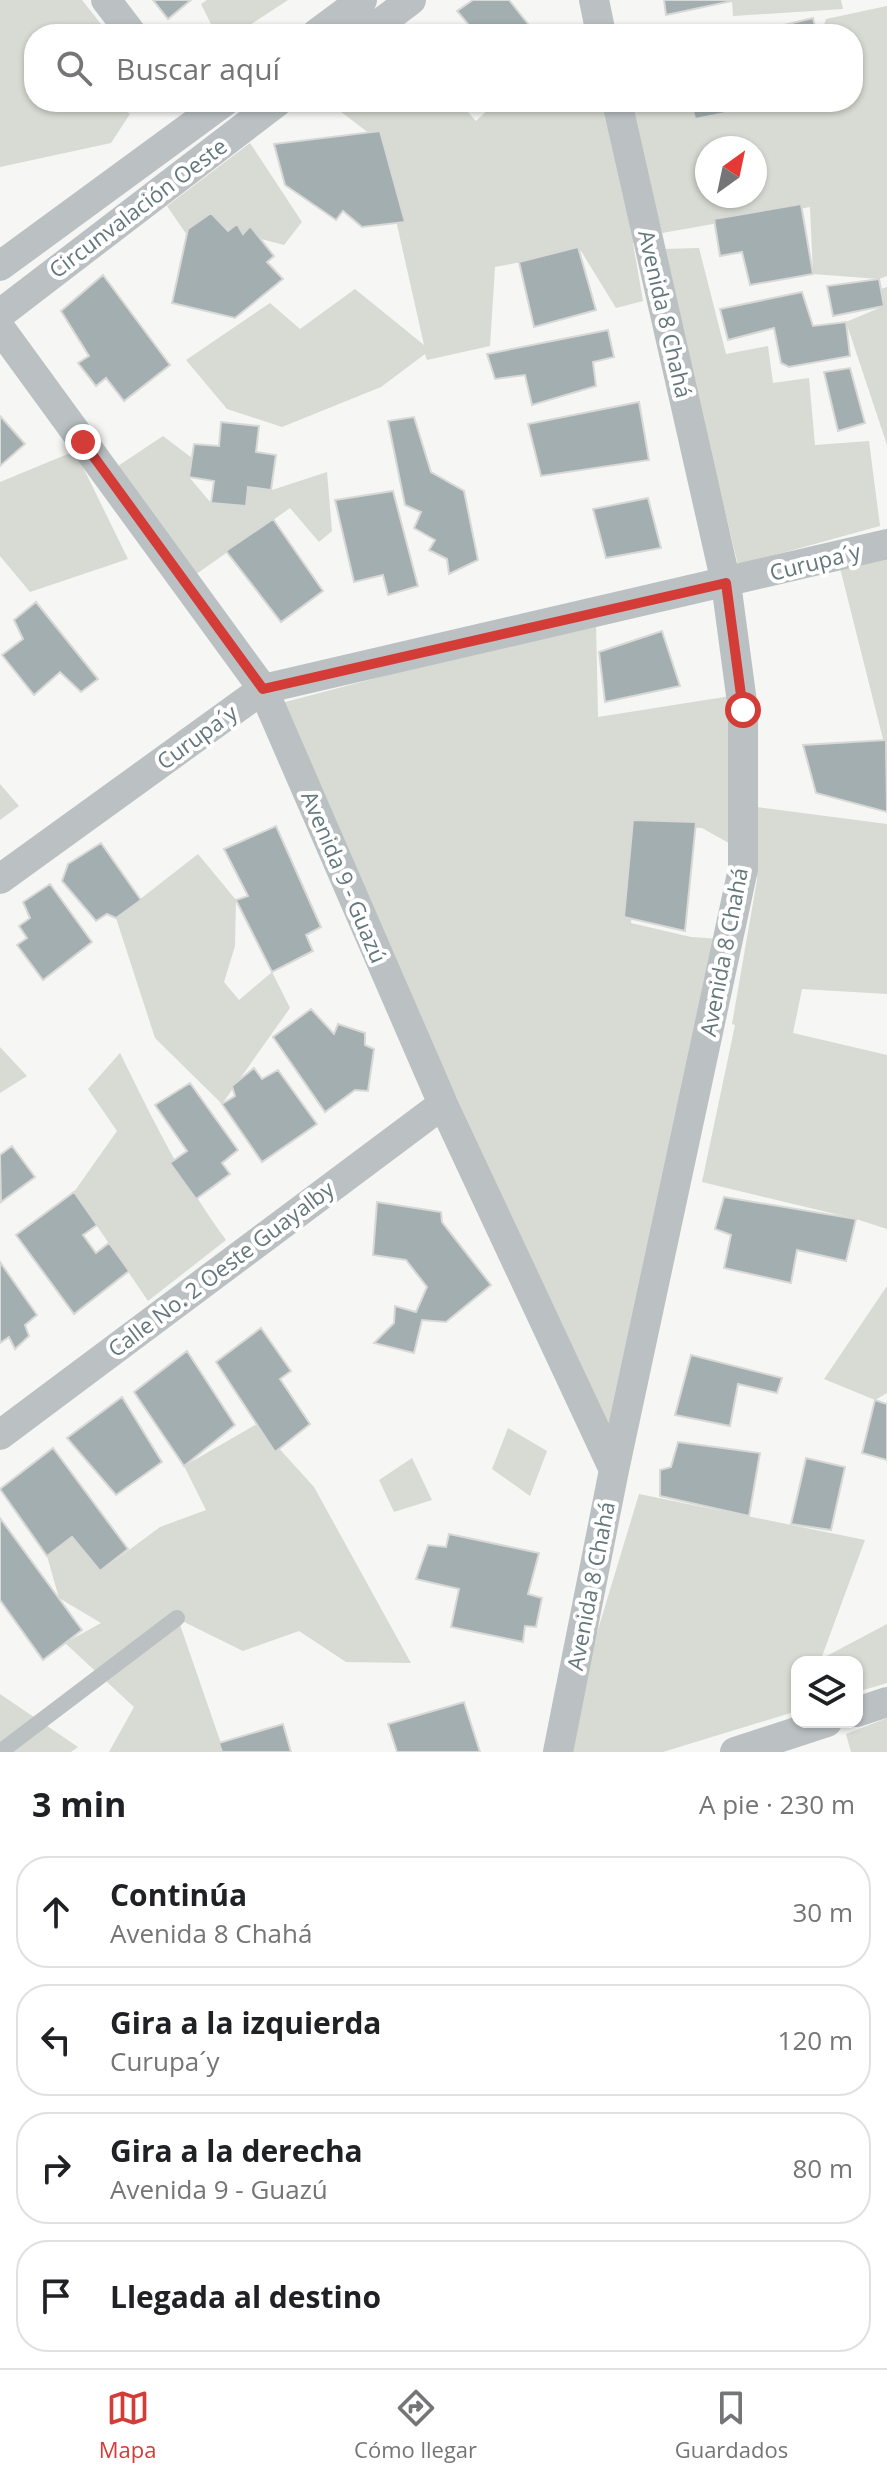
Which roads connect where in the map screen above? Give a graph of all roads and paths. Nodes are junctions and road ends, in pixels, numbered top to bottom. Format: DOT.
graph roads {
  1 [pos="106,0"];
  2 [pos="411,0"];
  3 [pos="594,0"];
  4 [pos="353,3"];
  5 [pos="124,24"];
  6 [pos="328,24"];
  7 [pos="379,24"];
  8 [pos="599,24"];
  9 [pos="198,112"];
  10 [pos="264,112"];
  11 [pos="619,112"];
  12 [pos="0,266"];
  13 [pos="0,314"];
  14 [pos="0,328"];
  15 [pos="887,544"];
  16 [pos="726,583"];
  17 [pos="263,689"];
  18 [pos="0,879"];
  19 [pos="443,1104"];
  20 [pos="0,1435"];
  21 [pos="614,1470"];
  22 [pos="177,1618"];
  23 [pos="887,1702"];
  24 [pos="863,1710"];
  25 [pos="809,1728"];
  26 [pos="0,1752"];
  27 [pos="558,1752"];
  28 [pos="735,1752"];
  1 -- 5 [label="street"];
  2 -- 7 [label="street"];
  3 -- 8 [label="street"];
  4 -- 6 [label="street"];
  9 -- 12 [label="street"];
  10 -- 13 [label="street, Circunvalación Oeste"];
  11 -- 16 [label="street, Avenida 8 Chahá"];
  14 -- 17 [label="street, Avenida 9 - Guazú"];
  15 -- 16 [label="street, Curupa´y"];
  16 -- 17 [label="street, Curupa´y"];
  16 -- 21 [label="street, Avenida 8 Chahá"];
  17 -- 18 [label="street, Curupa´y"];
  17 -- 19 [label="street, Avenida 9 - Guazú"];
  19 -- 20 [label="street, Calle No. 2 Oeste Guayalby"];
  19 -- 21 [label="street, Avenida 9 - Guazú"];
  21 -- 27 [label="street, Avenida 8 Chahá"];
  22 -- 26 [label="lane"];
  23 -- 24 [label="street"];
  25 -- 28 [label="street"];
}
